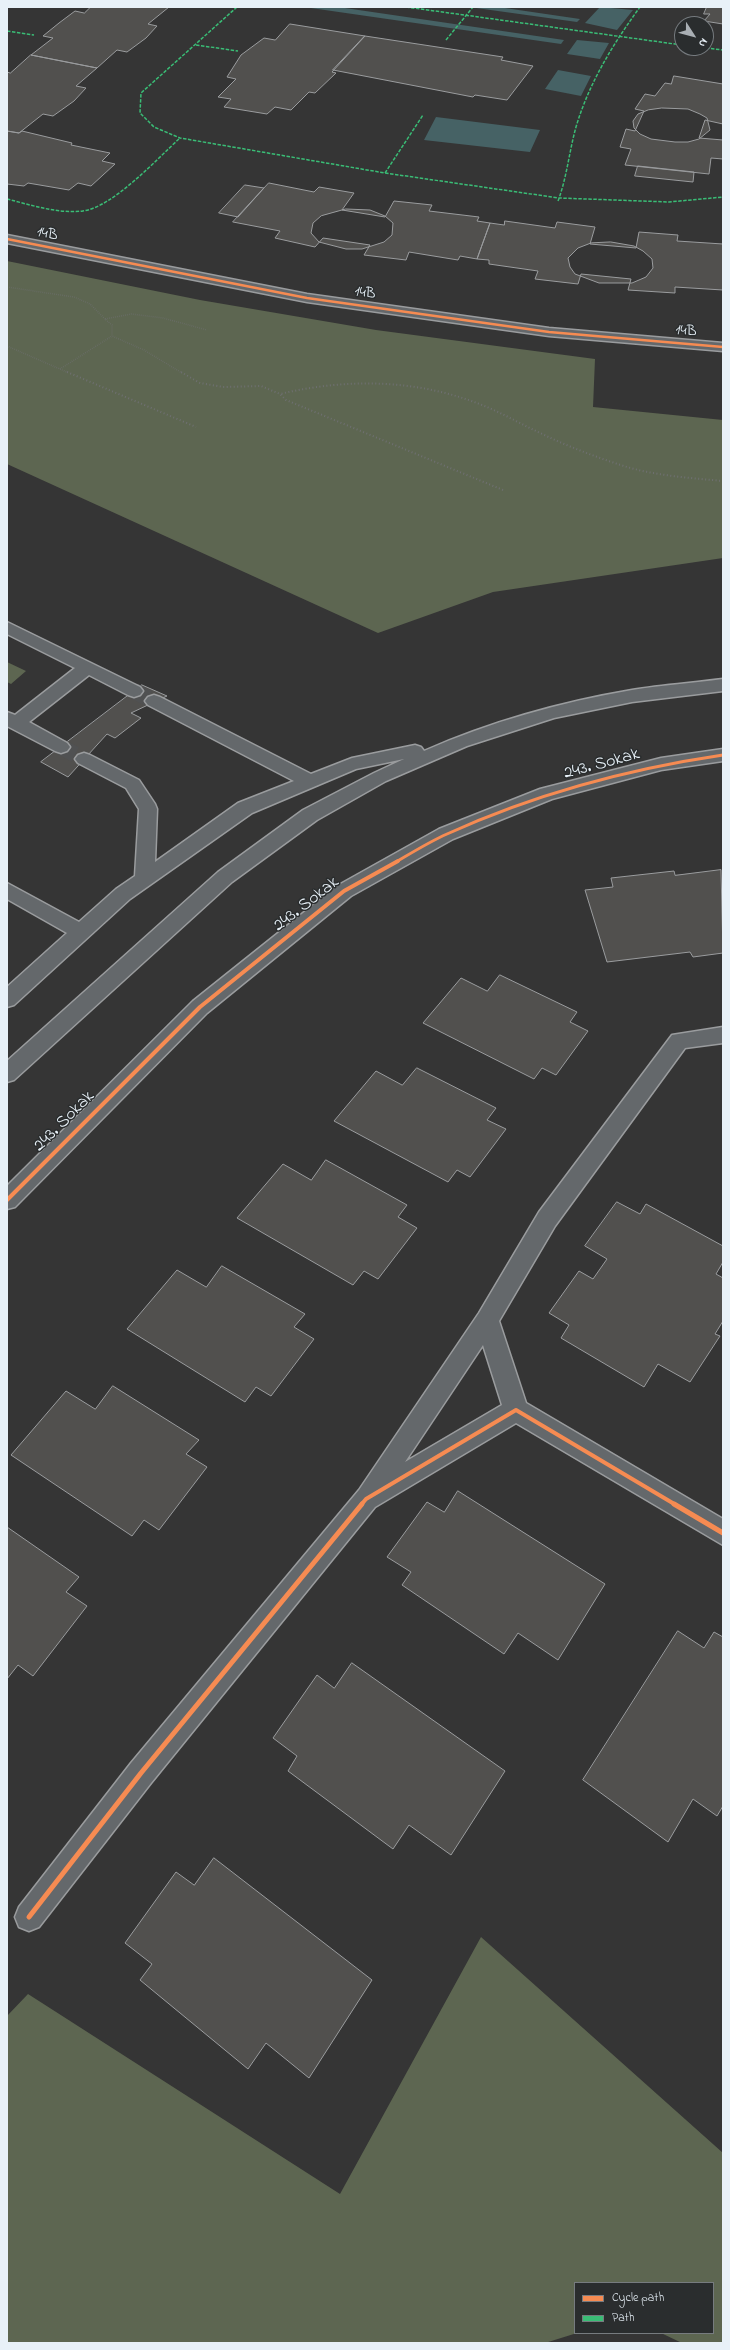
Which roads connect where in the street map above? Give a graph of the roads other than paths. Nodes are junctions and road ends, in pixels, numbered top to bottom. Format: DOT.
graph roads {
  1 [pos="7,239"];
  2 [pos="723,347"];
  3 [pos="7,627"];
  4 [pos="88,667"];
  5 [pos="723,685"];
  6 [pos="134,691"];
  7 [pos="154,701"];
  8 [pos="11,721"];
  9 [pos="461,742"];
  10 [pos="61,747"];
  11 [pos="723,755"];
  12 [pos="84,759"];
  13 [pos="310,781"];
  14 [pos="144,879"];
  15 [pos="7,890"];
  16 [pos="81,932"];
  17 [pos="7,1000"];
  18 [pos="723,1035"];
  19 [pos="7,1074"];
  20 [pos="7,1200"];
  21 [pos="487,1320"];
  22 [pos="516,1410"];
  23 [pos="366,1499"];
  24 [pos="723,1533"];
  25 [pos="29,1917"];
  1 -- 2 [label="street, 14B"];
  3 -- 4 [label="street"];
  4 -- 6 [label="street"];
  4 -- 8 [label="street"];
  5 -- 9 [label="street"];
  7 -- 13 [label="street"];
  8 -- 10 [label="street"];
  9 -- 13 [label="street"];
  9 -- 19 [label="street"];
  11 -- 20 [label="street, 243. Sokak"];
  12 -- 14 [label="street"];
  13 -- 14 [label="street"];
  14 -- 16 [label="street"];
  15 -- 16 [label="street"];
  16 -- 17 [label="street"];
  18 -- 21 [label="street"];
  21 -- 22 [label="street"];
  21 -- 23 [label="street"];
  22 -- 23 [label="street"];
  22 -- 24 [label="street"];
  23 -- 25 [label="street"];
}
